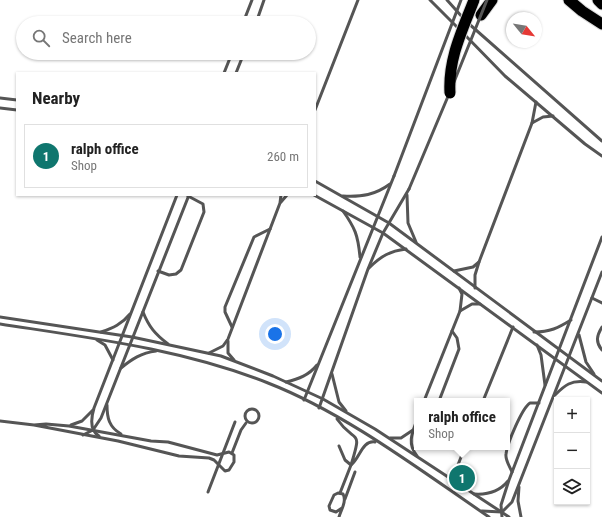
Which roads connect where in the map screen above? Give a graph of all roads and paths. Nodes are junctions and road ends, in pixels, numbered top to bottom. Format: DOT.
graph roads {
  1 [pos="264,0"];
  2 [pos="358,0"];
  3 [pos="430,0"];
  4 [pos="447,0"];
  5 [pos="462,0"];
  6 [pos="474,0"];
  7 [pos="487,0"];
  8 [pos="492,0"];
  9 [pos="569,0"];
  10 [pos="575,0"];
  11 [pos="598,0"];
  12 [pos="252,1"];
  13 [pos="602,4"];
  14 [pos="481,15"];
  15 [pos="246,16"];
  16 [pos="258,16"];
  17 [pos="602,24"];
  18 [pos="229,60"];
  19 [pos="241,60"];
  20 [pos="224,72"];
  21 [pos="236,72"];
  22 [pos="450,93"];
  23 [pos="0,98"];
  24 [pos="16,100"];
  25 [pos="536,102"];
  26 [pos="316,107"];
  27 [pos="0,108"];
  28 [pos="16,110"];
  29 [pos="553,116"];
  30 [pos="532,123"];
  31 [pos="602,141"];
  32 [pos="602,156"];
  33 [pos="316,182"];
  34 [pos="390,184"];
  35 [pos="406,195"];
  36 [pos="177,196"];
  37 [pos="188,196"];
  38 [pos="190,196"];
  39 [pos="281,196"];
  40 [pos="286,196"];
  41 [pos="316,196"];
  42 [pos="342,196"];
  43 [pos="280,204"];
  44 [pos="342,210"];
  45 [pos="377,216"];
  46 [pos="389,223"];
  47 [pos="372,226"];
  48 [pos="270,229"];
  49 [pos="383,233"];
  50 [pos="602,237"];
  51 [pos="417,244"];
  52 [pos="406,249"];
  53 [pos="360,258"];
  54 [pos="479,262"];
  55 [pos="368,269"];
  56 [pos="158,271"];
  57 [pos="454,272"];
  58 [pos="602,272"];
  59 [pos="459,288"];
  60 [pos="475,288"];
  61 [pos="592,298"];
  62 [pos="602,303"];
  63 [pos="480,304"];
  64 [pos="132,311"];
  65 [pos="143,311"];
  66 [pos="460,311"];
  67 [pos="0,317"];
  68 [pos="571,320"];
  69 [pos="0,324"];
  70 [pos="232,327"];
  71 [pos="513,327"];
  72 [pos="602,327"];
  73 [pos="452,331"];
  74 [pos="100,332"];
  75 [pos="534,332"];
  76 [pos="579,333"];
  77 [pos="123,335"];
  78 [pos="132,337"];
  79 [pos="94,338"];
  80 [pos="228,339"];
  81 [pos="120,342"];
  82 [pos="129,344"];
  83 [pos="170,345"];
  84 [pos="537,345"];
  85 [pos="602,350"];
  86 [pos="158,351"];
  87 [pos="560,351"];
  88 [pos="209,353"];
  89 [pos="570,358"];
  90 [pos="556,359"];
  91 [pos="113,360"];
  92 [pos="236,362"];
  93 [pos="320,362"];
  94 [pos="566,366"];
  95 [pos="119,369"];
  96 [pos="332,374"];
  97 [pos="594,376"];
  98 [pos="602,381"];
  99 [pos="286,382"];
  100 [pos="588,382"];
  101 [pos="545,386"];
  102 [pos="308,392"];
  103 [pos="602,394"];
  104 [pos="554,397"];
  105 [pos="425,398"];
  106 [pos="439,398"];
  107 [pos="484,398"];
  108 [pos="323,399"];
  109 [pos="304,400"];
  110 [pos="107,403"];
  111 [pos="539,403"];
  112 [pos="94,408"];
  113 [pos="319,408"];
  114 [pos="349,414"];
  115 [pos="336,418"];
  116 [pos="0,421"];
  117 [pos="235,422"];
  118 [pos="246,422"];
  119 [pos="34,425"];
  120 [pos="69,426"];
  121 [pos="93,430"];
  122 [pos="413,430"];
  123 [pos="83,435"];
  124 [pos="124,436"];
  125 [pos="387,437"];
  126 [pos="101,438"];
  127 [pos="377,442"];
  128 [pos="510,442"];
  129 [pos="339,446"];
  130 [pos="464,450"];
  131 [pos="507,450"];
  132 [pos="232,453"];
  133 [pos="222,454"];
  134 [pos="419,458"];
  135 [pos="351,465"];
  136 [pos="218,466"];
  137 [pos="355,472"];
  138 [pos="512,472"];
  139 [pos="452,480"];
  140 [pos="509,480"];
  141 [pos="519,484"];
  142 [pos="208,492"];
  143 [pos="340,493"];
  144 [pos="472,493"];
  145 [pos="344,501"];
  146 [pos="342,508"];
  147 [pos="479,510"];
  148 [pos="502,512"];
  149 [pos="338,517"];
  150 [pos="489,517"];
  151 [pos="502,517"];
  152 [pos="508,517"];
  153 [pos="521,517"];
  1 -- 16 [label="lane"];
  2 -- 26 [label="lane"];
  3 -- 25 [label="lane"];
  4 -- 31 [label="lane"];
  5 -- 34 [label="lane, bridge"];
  6 -- 22 [label="highway, bridge"];
  7 -- 14 [label="lane, bridge"];
  8 -- 14 [label="highway, bridge"];
  9 -- 17 [label="highway"];
  10 -- 17 [label="highway"];
  11 -- 13 [label="highway"];
  12 -- 15 [label="lane"];
  14 -- 22 [label="lane, bridge"];
  18 -- 20 [label="lane"];
  19 -- 21 [label="lane"];
  22 -- 35 [label="lane, bridge"];
  23 -- 24 [label="lane"];
  25 -- 29 [label="lane"];
  25 -- 30 [label="lane"];
  27 -- 28 [label="lane"];
  29 -- 30 [label="lane"];
  29 -- 32 [label="lane"];
  30 -- 54 [label="lane"];
  33 -- 42 [label="lane"];
  34 -- 42 [label="lane"];
  34 -- 45 [label="lane"];
  35 -- 46 [label="lane"];
  35 -- 51 [label="lane"];
  36 -- 64 [label="lane"];
  37 -- 56 [label="lane"];
  38 -- 56 [label="lane"];
  39 -- 43 [label="lane"];
  40 -- 43 [label="lane"];
  41 -- 44 [label="lane"];
  42 -- 45 [label="lane"];
  43 -- 48 [label="lane"];
  44 -- 47 [label="lane"];
  44 -- 53 [label="lane"];
  45 -- 46 [label="lane"];
  45 -- 47 [label="lane"];
  46 -- 49 [label="lane"];
  46 -- 51 [label="lane"];
  47 -- 49 [label="lane"];
  47 -- 53 [label="lane"];
  48 -- 70 [label="lane"];
  48 -- 70 [label="lane"];
  49 -- 52 [label="lane"];
  49 -- 55 [label="lane"];
  50 -- 68 [label="lane"];
  51 -- 57 [label="lane"];
  52 -- 55 [label="lane"];
  52 -- 59 [label="lane"];
  53 -- 93 [label="lane"];
  54 -- 57 [label="lane"];
  54 -- 60 [label="lane"];
  55 -- 96 [label="lane"];
  56 -- 65 [label="lane"];
  57 -- 60 [label="lane"];
  58 -- 61 [label="lane"];
  59 -- 63 [label="lane"];
  59 -- 66 [label="lane"];
  60 -- 75 [label="lane"];
  61 -- 62 [label="lane"];
  61 -- 76 [label="lane"];
  63 -- 66 [label="lane"];
  63 -- 71 [label="lane"];
  64 -- 74 [label="lane"];
  64 -- 77 [label="lane"];
  65 -- 78 [label="lane"];
  65 -- 83 [label="lane"];
  66 -- 73 [label="lane"];
  67 -- 74 [label="lane"];
  68 -- 75 [label="lane"];
  68 -- 87 [label="lane"];
  69 -- 79 [label="lane"];
  70 -- 80 [label="lane"];
  71 -- 84 [label="lane"];
  71 -- 107 [label="lane"];
  72 -- 85 [label="lane"];
  73 -- 105 [label="lane"];
  73 -- 106 [label="lane"];
  74 -- 77 [label="lane"];
  75 -- 87 [label="lane"];
  76 -- 89 [label="lane"];
  76 -- 97 [label="lane"];
  77 -- 78 [label="lane"];
  77 -- 81 [label="lane"];
  78 -- 82 [label="lane"];
  78 -- 83 [label="lane"];
  79 -- 81 [label="lane"];
  79 -- 91 [label="lane"];
  80 -- 88 [label="lane"];
  80 -- 92 [label="lane"];
  81 -- 82 [label="lane"];
  81 -- 91 [label="lane"];
  82 -- 86 [label="lane"];
  82 -- 95 [label="lane"];
  83 -- 88 [label="lane"];
  84 -- 90 [label="lane"];
  84 -- 101 [label="lane"];
  86 -- 95 [label="lane"];
  86 -- 109 [label="lane"];
  87 -- 89 [label="lane"];
  87 -- 90 [label="lane"];
  88 -- 92 [label="lane"];
  89 -- 94 [label="lane"];
  89 -- 97 [label="lane"];
  90 -- 94 [label="lane"];
  90 -- 101 [label="lane"];
  91 -- 112 [label="lane"];
  92 -- 99 [label="lane"];
  93 -- 99 [label="lane"];
  93 -- 102 [label="lane"];
  94 -- 100 [label="lane"];
  94 -- 104 [label="lane"];
  95 -- 110 [label="lane"];
  96 -- 108 [label="lane"];
  96 -- 114 [label="lane"];
  97 -- 98 [label="lane"];
  99 -- 102 [label="lane"];
  100 -- 103 [label="lane"];
  100 -- 104 [label="lane"];
  101 -- 111 [label="lane"];
  102 -- 108 [label="lane"];
  102 -- 109 [label="lane"];
  104 -- 141 [label="lane"];
  108 -- 113 [label="lane"];
  108 -- 114 [label="lane"];
  109 -- 113 [label="lane"];
  110 -- 121 [label="lane"];
  110 -- 124 [label="lane"];
  111 -- 128 [label="lane"];
  111 -- 138 [label="lane"];
  112 -- 120 [label="lane"];
  112 -- 121 [label="lane"];
  113 -- 115 [label="lane"];
  114 -- 125 [label="lane"];
  115 -- 127 [label="lane"];
  115 -- 135 [label="lane"];
  116 -- 119 [label="lane"];
  117 -- 133 [label="lane"];
  118 -- 118 [label="lane"];
  118 -- 132 [label="lane"];
  119 -- 120 [label="lane"];
  119 -- 123 [label="lane"];
  120 -- 121 [label="lane"];
  121 -- 123 [label="lane"];
  121 -- 124 [label="lane"];
  121 -- 126 [label="lane"];
  122 -- 125 [label="lane"];
  122 -- 134 [label="lane"];
  123 -- 126 [label="lane"];
  124 -- 133 [label="lane"];
  125 -- 134 [label="lane"];
  126 -- 136 [label="lane"];
  127 -- 135 [label="lane"];
  127 -- 147 [label="lane"];
  129 -- 135 [label="lane"];
  130 -- 139 [label="lane"];
  131 -- 138 [label="lane"];
  132 -- 133 [label="lane"];
  132 -- 136 [label="lane"];
  133 -- 136 [label="lane"];
  134 -- 139 [label="lane"];
  135 -- 143 [label="lane"];
  136 -- 142 [label="lane"];
  137 -- 145 [label="lane"];
  138 -- 140 [label="lane"];
  139 -- 144 [label="lane"];
  140 -- 144 [label="lane"];
  140 -- 148 [label="lane"];
  141 -- 148 [label="lane"];
  141 -- 153 [label="lane"];
  143 -- 145 [label="lane"];
  143 -- 146 [label="lane"];
  144 -- 148 [label="lane"];
  145 -- 146 [label="lane"];
  146 -- 149 [label="lane"];
  147 -- 148 [label="lane"];
  147 -- 150 [label="lane"];
  148 -- 151 [label="lane"];
  148 -- 152 [label="lane"];
}
